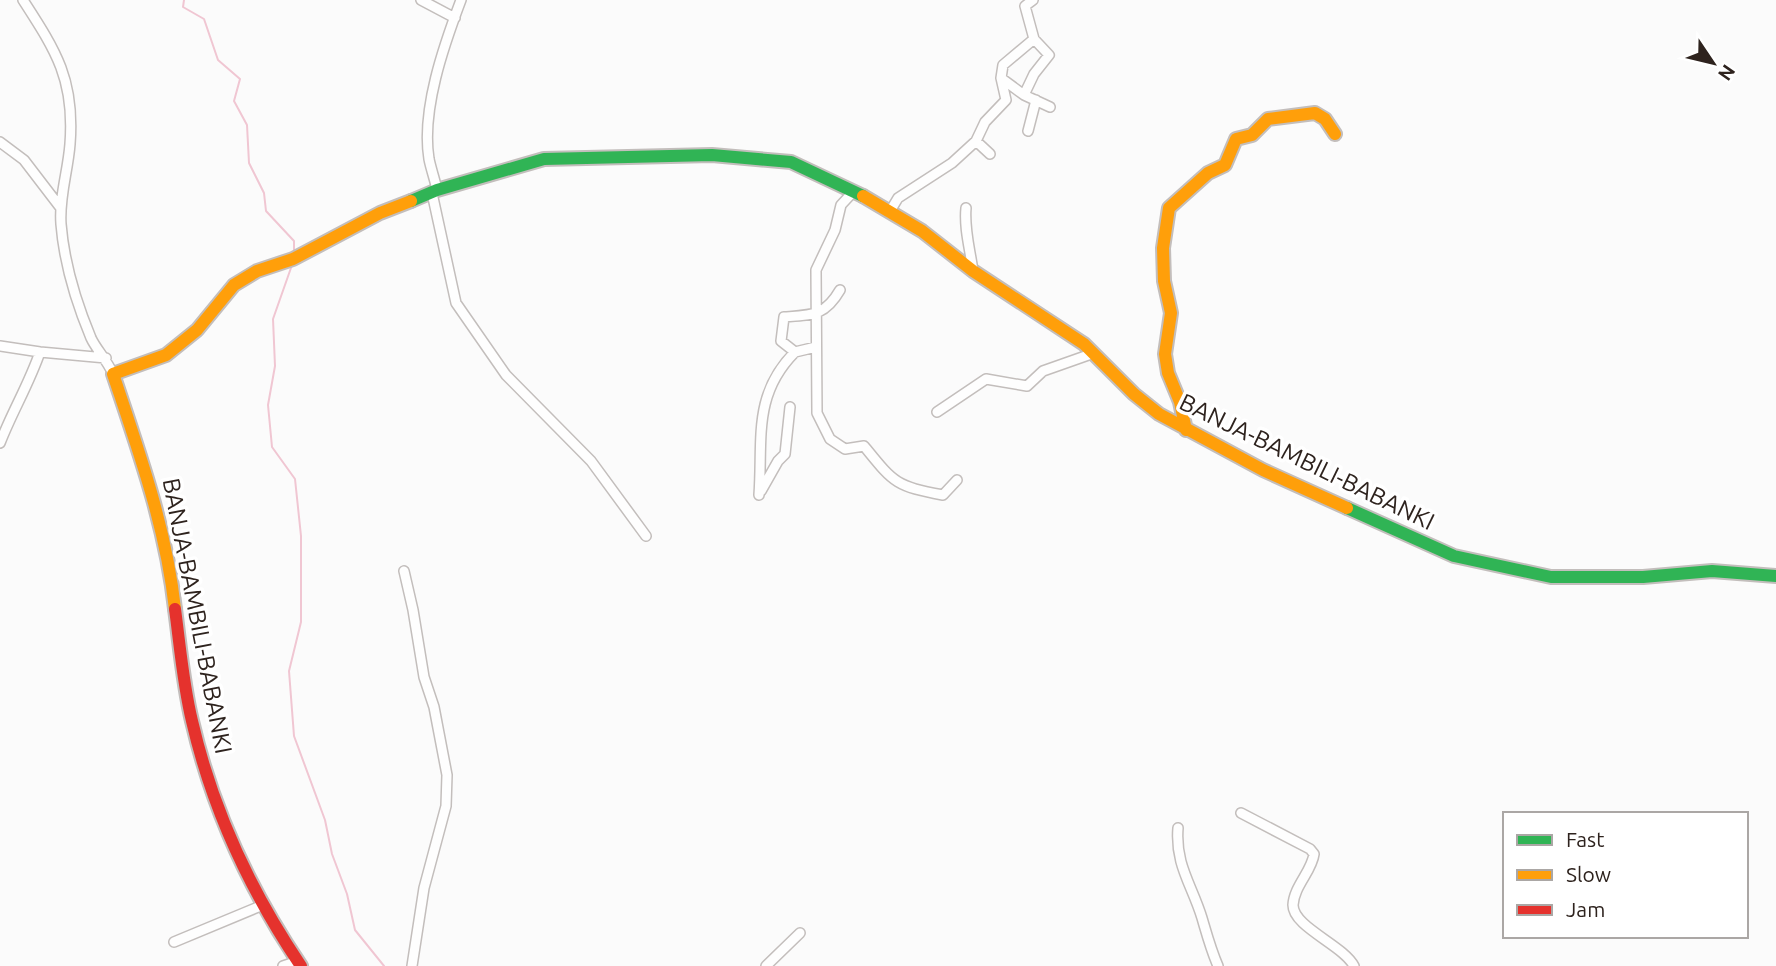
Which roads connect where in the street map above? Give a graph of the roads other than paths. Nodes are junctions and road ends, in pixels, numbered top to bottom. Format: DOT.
graph roads {
  1 [pos="23,0"];
  2 [pos="421,0"];
  3 [pos="461,0"];
  4 [pos="1033,0"];
  5 [pos="454,18"];
  6 [pos="1034,39"];
  7 [pos="1001,78"];
  8 [pos="1024,95"];
  9 [pos="1036,100"];
  10 [pos="1051,107"];
  11 [pos="1028,131"];
  12 [pos="1335,134"];
  13 [pos="976,141"];
  14 [pos="0,142"];
  15 [pos="990,154"];
  16 [pos="854,191"];
  17 [pos="435,192"];
  18 [pos="966,208"];
  19 [pos="889,213"];
  20 [pos="61,222"];
  21 [pos="972,271"];
  22 [pos="840,290"];
  23 [pos="816,315"];
  24 [pos="0,346"];
  25 [pos="816,347"];
  26 [pos="40,352"];
  27 [pos="796,352"];
  28 [pos="1094,353"];
  29 [pos="106,358"];
  30 [pos="113,374"];
  31 [pos="790,407"];
  32 [pos="937,412"];
  33 [pos="1186,430"];
  34 [pos="0,443"];
  35 [pos="957,480"];
  36 [pos="646,536"];
  37 [pos="404,571"];
  38 [pos="1776,576"];
  39 [pos="1241,813"];
  40 [pos="1178,828"];
  41 [pos="263,905"];
  42 [pos="800,933"];
  43 [pos="174,942"];
  44 [pos="300,964"];
  45 [pos="284,966"];
  46 [pos="412,966"];
  47 [pos="766,966"];
  48 [pos="1218,966"];
  49 [pos="1354,966"];
  1 -- 20 [label="street"];
  2 -- 5 [label="street"];
  3 -- 5 [label="street"];
  4 -- 6 [label="street"];
  5 -- 17 [label="street"];
  6 -- 7 [label="street"];
  6 -- 8 [label="street"];
  7 -- 8 [label="street"];
  7 -- 13 [label="street"];
  8 -- 9 [label="street"];
  9 -- 10 [label="street"];
  9 -- 11 [label="street"];
  12 -- 33 [label="street"];
  13 -- 15 [label="street"];
  13 -- 19 [label="street"];
  14 -- 20 [label="street"];
  16 -- 17 [label="street, BANJA-BAMBILI-BABANKI"];
  16 -- 19 [label="street, BANJA-BAMBILI-BABANKI"];
  16 -- 23 [label="street"];
  17 -- 30 [label="street, BANJA-BAMBILI-BABANKI"];
  17 -- 36 [label="street"];
  18 -- 21 [label="street"];
  19 -- 21 [label="street, BANJA-BAMBILI-BABANKI"];
  20 -- 29 [label="street"];
  21 -- 28 [label="street, BANJA-BAMBILI-BABANKI"];
  22 -- 23 [label="street"];
  23 -- 25 [label="street"];
  23 -- 27 [label="street"];
  24 -- 26 [label="street"];
  25 -- 27 [label="street"];
  25 -- 35 [label="street"];
  26 -- 29 [label="street"];
  26 -- 34 [label="street"];
  27 -- 31 [label="street"];
  28 -- 32 [label="street"];
  28 -- 33 [label="street, BANJA-BAMBILI-BABANKI"];
  29 -- 30 [label="street"];
  30 -- 41 [label="street, BANJA-BAMBILI-BABANKI"];
  33 -- 38 [label="street, BANJA-BAMBILI-BABANKI"];
  37 -- 46 [label="street"];
  39 -- 49 [label="street"];
  40 -- 48 [label="street"];
  41 -- 43 [label="street"];
  41 -- 44 [label="street, BANJA-BAMBILI-BABANKI"];
  42 -- 47 [label="street"];
  44 -- 45 [label="street"];
}
